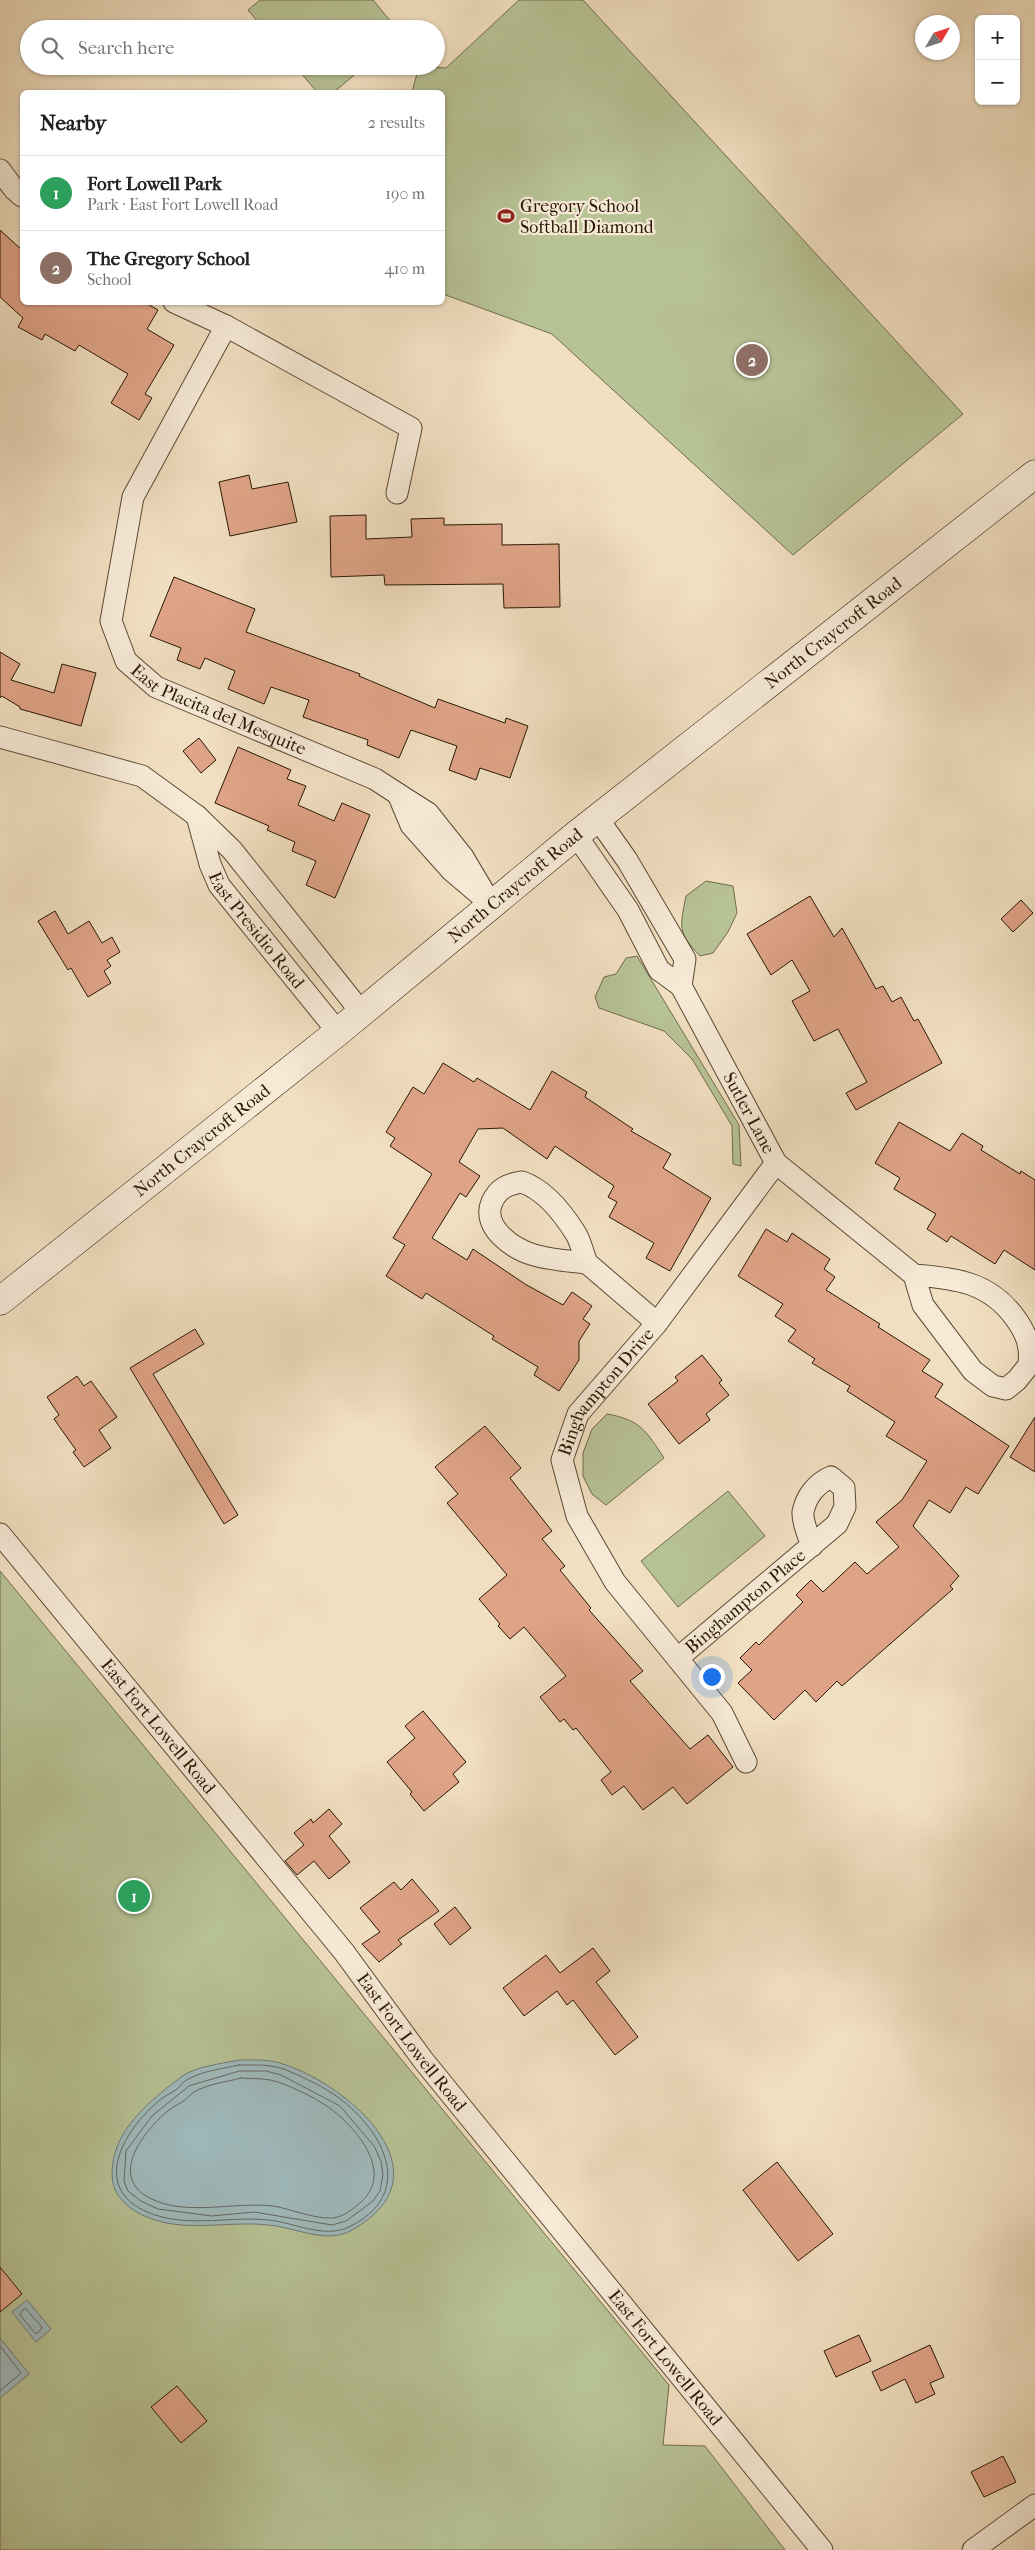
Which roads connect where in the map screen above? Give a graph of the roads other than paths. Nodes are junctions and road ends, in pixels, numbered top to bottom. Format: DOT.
graph roads {
  1 [pos="0,170"];
  2 [pos="20,194"];
  3 [pos="180,305"];
  4 [pos="226,326"];
  5 [pos="1035,474"];
  6 [pos="397,494"];
  7 [pos="0,737"];
  8 [pos="197,816"];
  9 [pos="598,819"];
  10 [pos="576,835"];
  11 [pos="491,904"];
  12 [pos="681,986"];
  13 [pos="362,1012"];
  14 [pos="338,1032"];
  15 [pos="776,1163"];
  16 [pos="587,1263"];
  17 [pos="914,1275"];
  18 [pos="0,1302"];
  19 [pos="657,1323"];
  20 [pos="0,1534"];
  21 [pos="812,1546"];
  22 [pos="678,1658"];
  23 [pos="746,1762"];
  24 [pos="1035,2505"];
  25 [pos="822,2550"];
  26 [pos="973,2550"];
  1 -- 2 [label="street"];
  3 -- 4 [label="street"];
  4 -- 6 [label="street"];
  4 -- 11 [label="street, East Placita del Mesquite"];
  5 -- 9 [label="main road, North Craycroft Road"];
  7 -- 8 [label="street, East Presidio Road"];
  8 -- 13 [label="street, East Presidio Road"];
  8 -- 14 [label="street, East Presidio Road"];
  9 -- 10 [label="main road, North Craycroft Road"];
  9 -- 12 [label="street"];
  10 -- 11 [label="main road, North Craycroft Road"];
  10 -- 12 [label="street, Sutler Lane"];
  11 -- 13 [label="main road, North Craycroft Road"];
  12 -- 15 [label="street, Sutler Lane"];
  13 -- 14 [label="main road, North Craycroft Road"];
  14 -- 18 [label="main road, North Craycroft Road"];
  15 -- 17 [label="street, Sutler Lane"];
  15 -- 19 [label="street, Binghampton Drive"];
  16 -- 16 [label="street"];
  16 -- 19 [label="street"];
  17 -- 17 [label="street"];
  19 -- 22 [label="street, Binghampton Drive"];
  20 -- 25 [label="street, East Fort Lowell Road"];
  21 -- 22 [label="street, Binghampton Place"];
  22 -- 23 [label="street, Binghampton Drive"];
  24 -- 26 [label="street"];
}
